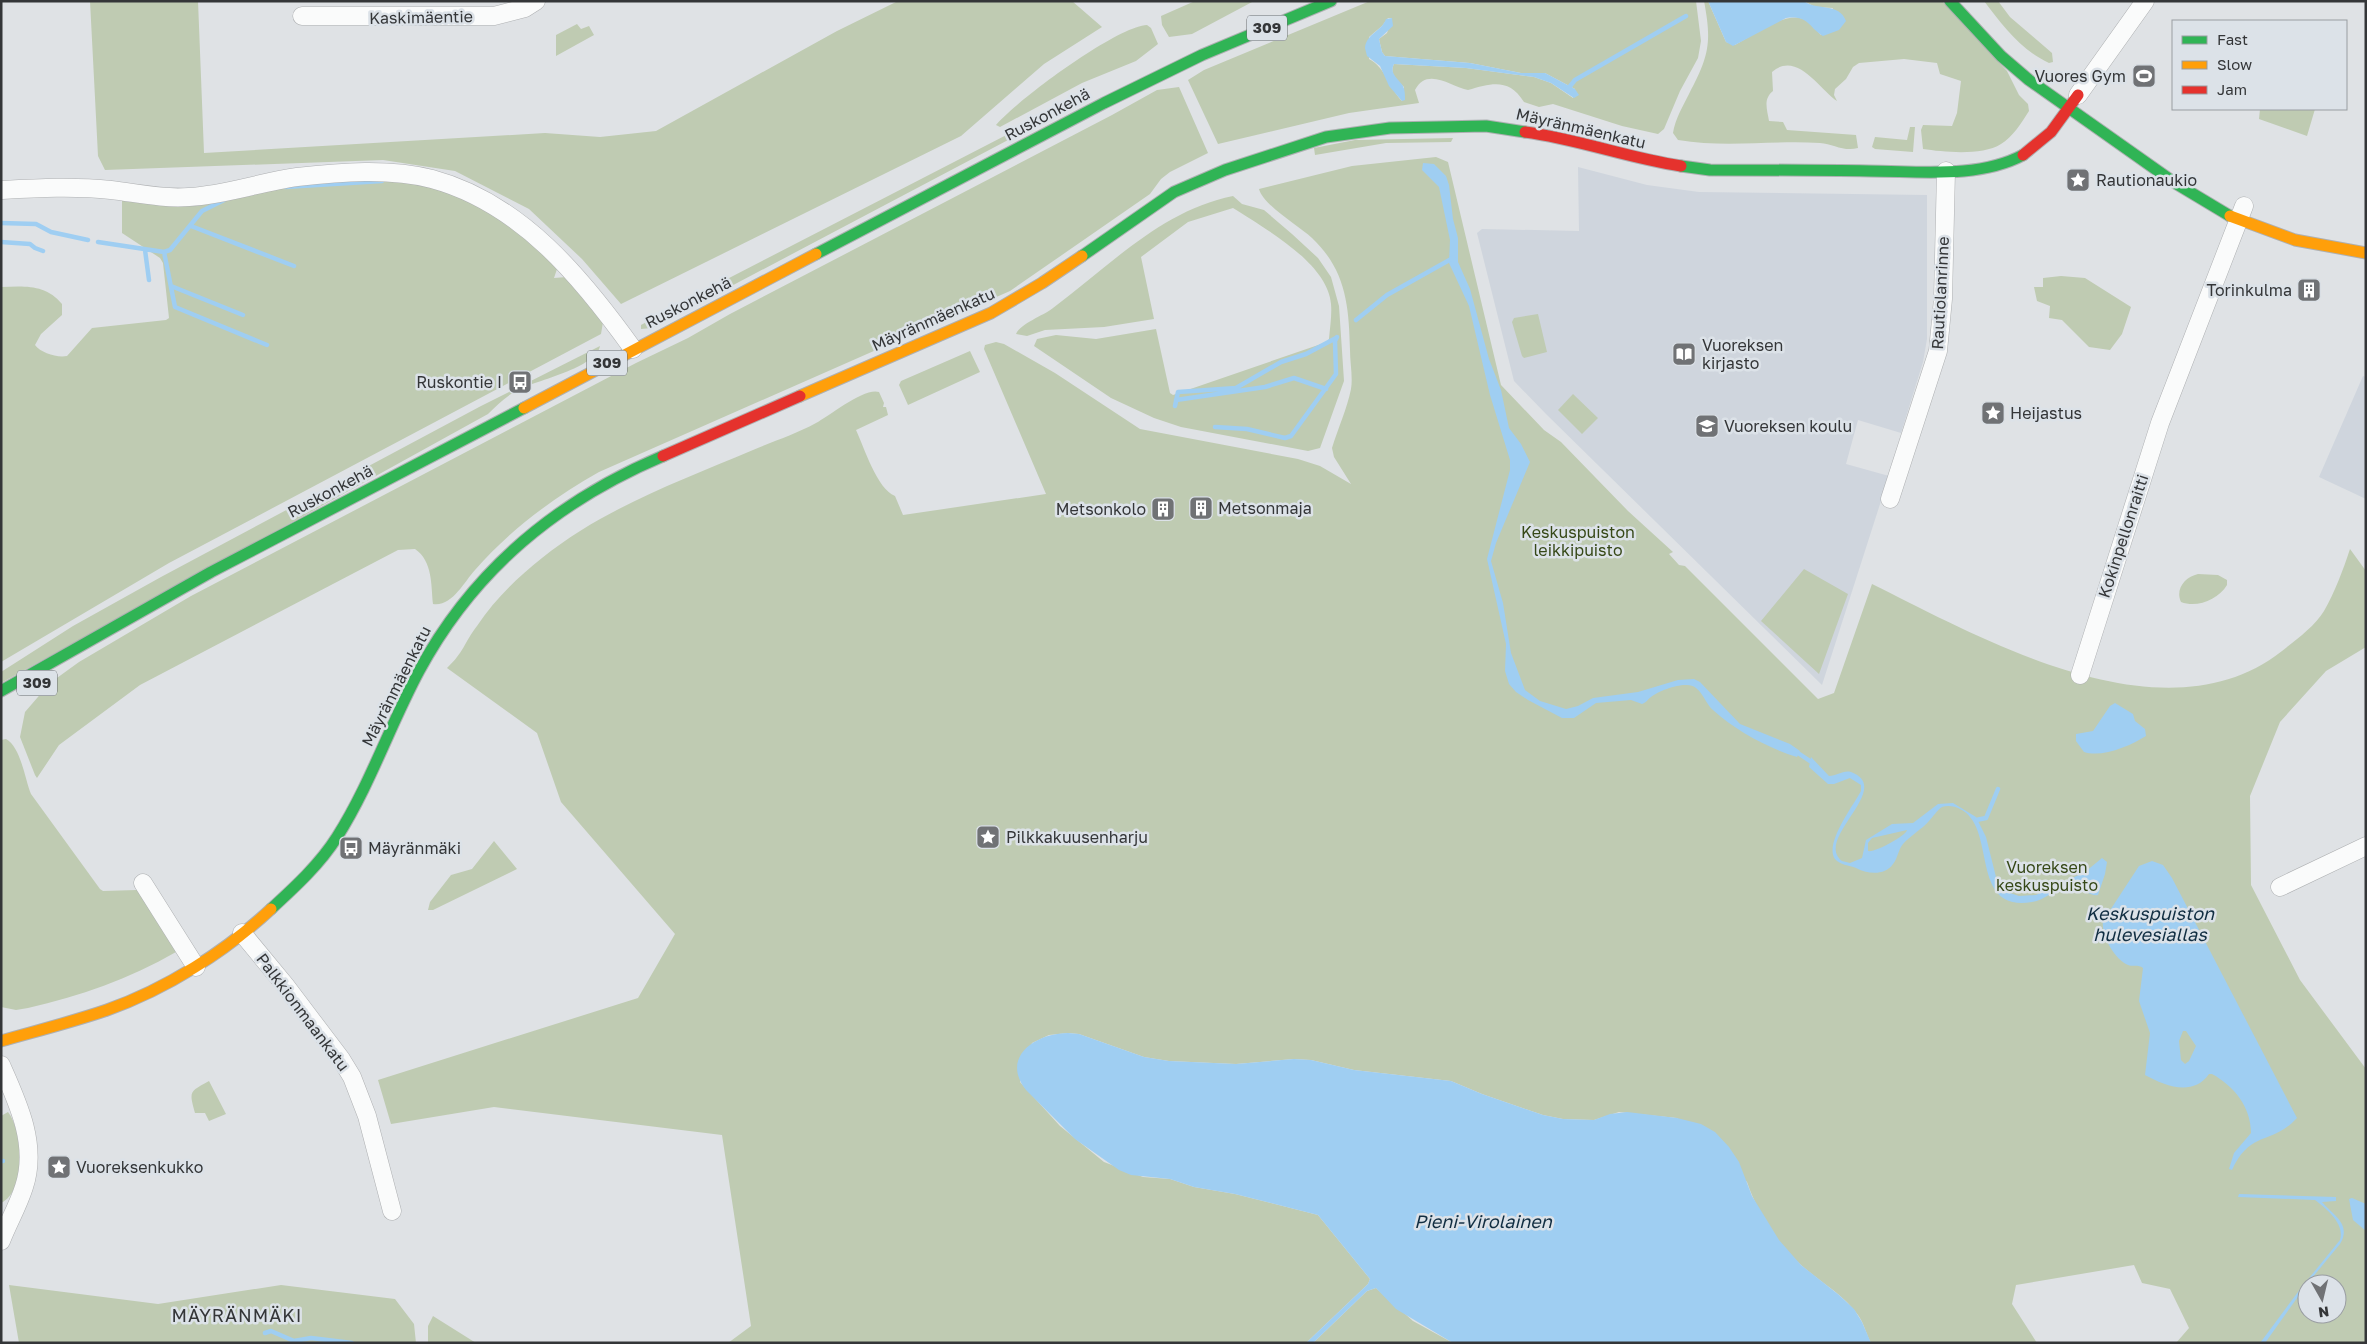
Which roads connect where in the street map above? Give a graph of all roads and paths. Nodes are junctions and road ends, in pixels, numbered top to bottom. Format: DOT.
graph roads {
  1 [pos="536,1"];
  2 [pos="1331,1"];
  3 [pos="1950,1"];
  4 [pos="2145,1"];
  5 [pos="302,16"];
  6 [pos="2076,99"];
  7 [pos="1946,171"];
  8 [pos="1,190"];
  9 [pos="2242,209"];
  10 [pos="2366,253"];
  11 [pos="633,349"];
  12 [pos="1890,499"];
  13 [pos="71,653"];
  14 [pos="2080,675"];
  15 [pos="36,684"];
  16 [pos="1,691"];
  17 [pos="2366,846"];
  18 [pos="143,883"];
  19 [pos="2280,887"];
  20 [pos="242,932"];
  21 [pos="196,967"];
  22 [pos="1,1041"];
  23 [pos="1,1065"];
  24 [pos="392,1211"];
  25 [pos="1,1241"];
  1 -- 5 [label="street, Kaskimäentie"];
  2 -- 11 [label="street, Ruskonkehä / 309"];
  3 -- 6 [label="street"];
  4 -- 6 [label="street"];
  6 -- 7 [label="street, Mäyränmäenkatu"];
  6 -- 9 [label="street"];
  7 -- 12 [label="street, Rautiolanrinne"];
  7 -- 20 [label="street, Mäyränmäenkatu"];
  8 -- 11 [label="street"];
  9 -- 10 [label="street"];
  9 -- 14 [label="street, Kokinpellonraitti"];
  11 -- 13 [label="street, Ruskonkehä / 309"];
  13 -- 15 [label="street, Ruskonkehä / 309"];
  13 -- 16 [label="street, Ruskonkehä / 309"];
  17 -- 19 [label="street"];
  18 -- 21 [label="street"];
  20 -- 21 [label="street, Mäyränmäenkatu"];
  20 -- 24 [label="street, Palkkionmaankatu"];
  21 -- 22 [label="street, Mäyränmäenkatu"];
  23 -- 25 [label="street"];
}
